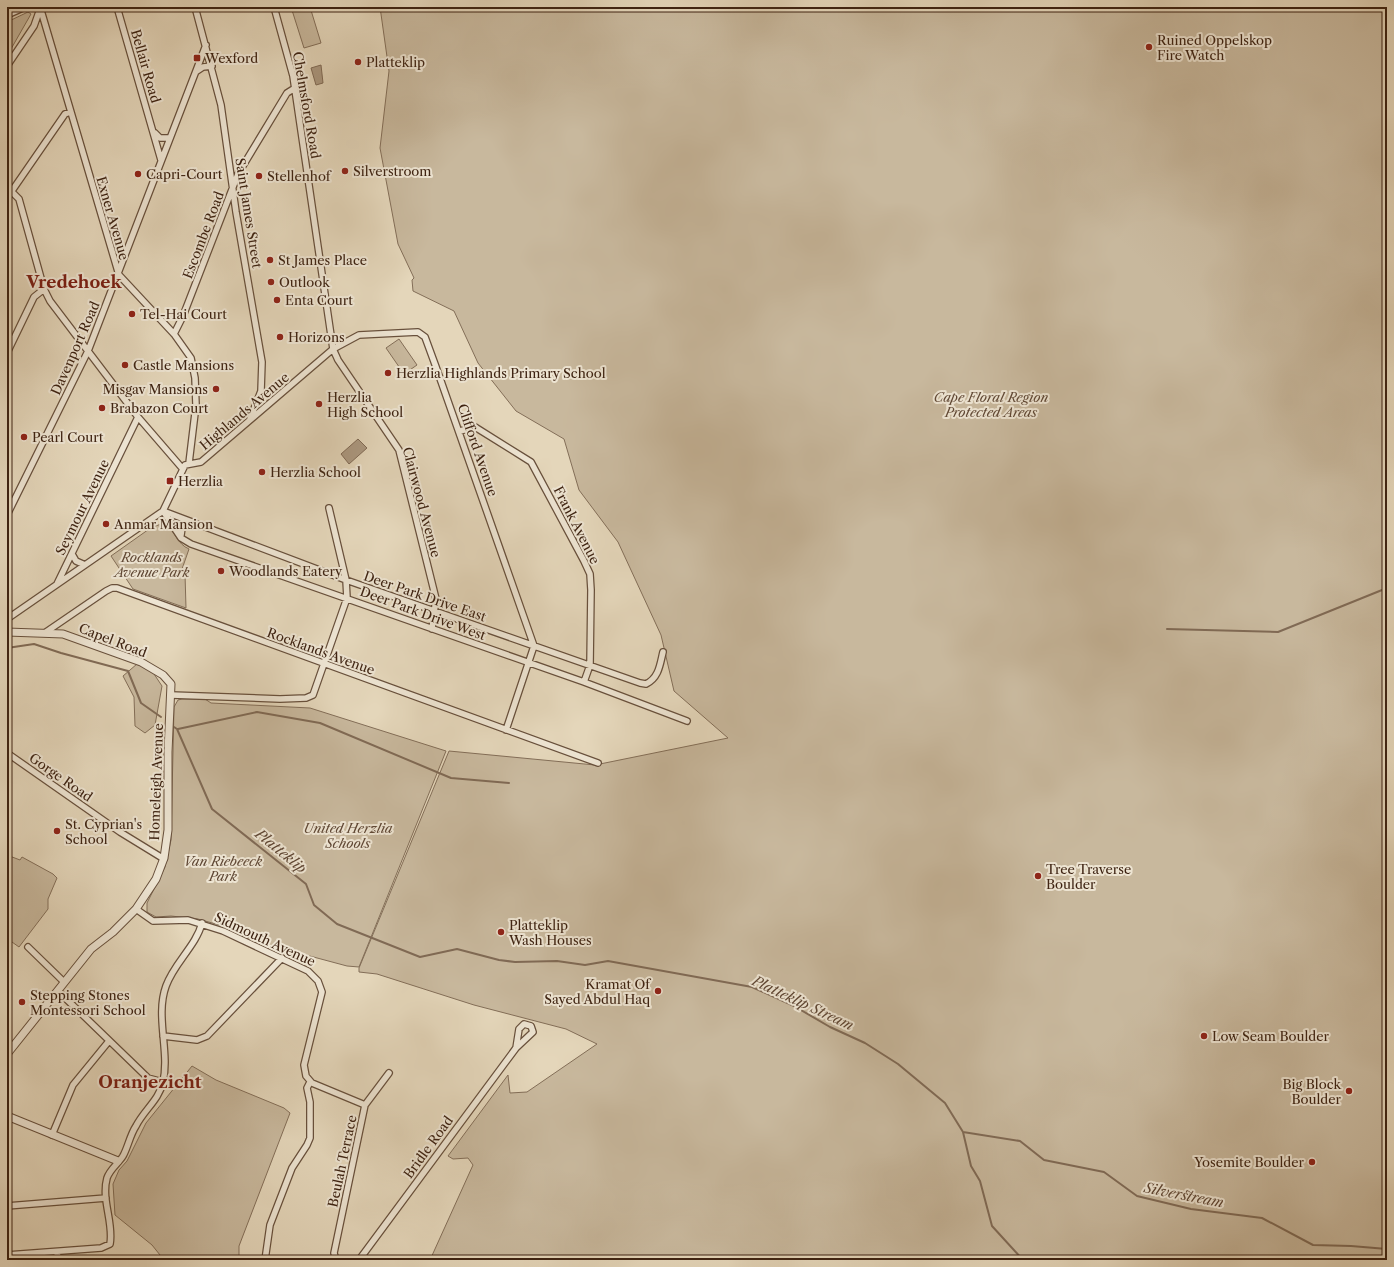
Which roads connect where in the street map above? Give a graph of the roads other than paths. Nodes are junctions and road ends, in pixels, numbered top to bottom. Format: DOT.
graph roads {
  1 [pos="25,7"];
  2 [pos="118,7"];
  3 [pos="195,7"];
  4 [pos="274,7"];
  5 [pos="40,8"];
  6 [pos="7,15"];
  7 [pos="206,46"];
  8 [pos="7,66"];
  9 [pos="212,66"];
  10 [pos="196,73"];
  11 [pos="295,88"];
  12 [pos="70,112"];
  13 [pos="154,131"];
  14 [pos="169,138"];
  15 [pos="161,160"];
  16 [pos="233,188"];
  17 [pos="11,191"];
  18 [pos="7,198"];
  19 [pos="119,275"];
  20 [pos="44,289"];
  21 [pos="174,334"];
  22 [pos="334,350"];
  23 [pos="88,351"];
  24 [pos="7,353"];
  25 [pos="138,417"];
  26 [pos="248,423"];
  27 [pos="460,431"];
  28 [pos="189,463"];
  29 [pos="182,468"];
  30 [pos="329,508"];
  31 [pos="163,511"];
  32 [pos="8,512"];
  33 [pos="188,521"];
  34 [pos="181,538"];
  35 [pos="72,554"];
  36 [pos="85,565"];
  37 [pos="346,580"];
  38 [pos="57,584"];
  39 [pos="347,598"];
  40 [pos="435,610"];
  41 [pos="7,619"];
  42 [pos="432,629"];
  43 [pos="7,632"];
  44 [pos="46,632"];
  45 [pos="534,646"];
  46 [pos="664,652"];
  47 [pos="530,663"];
  48 [pos="324,664"];
  49 [pos="590,665"];
  50 [pos="584,682"];
  51 [pos="171,695"];
  52 [pos="687,721"];
  53 [pos="506,730"];
  54 [pos="7,753"];
  55 [pos="598,763"];
  56 [pos="164,859"];
  57 [pos="136,909"];
  58 [pos="202,923"];
  59 [pos="28,947"];
  60 [pos="282,958"];
  61 [pos="64,982"];
  62 [pos="58,991"];
  63 [pos="163,1036"];
  64 [pos="109,1041"];
  65 [pos="516,1048"];
  66 [pos="7,1054"];
  67 [pos="389,1073"];
  68 [pos="163,1082"];
  69 [pos="310,1082"];
  70 [pos="365,1105"];
  71 [pos="7,1116"];
  72 [pos="52,1135"];
  73 [pos="118,1161"];
  74 [pos="106,1198"];
  75 [pos="7,1206"];
  76 [pos="58,1252"];
  77 [pos="7,1256"];
  78 [pos="56,1260"];
  79 [pos="265,1260"];
  80 [pos="336,1260"];
  81 [pos="359,1260"];
  1 -- 6 [label="street"];
  2 -- 13 [label="street, Bellair Road"];
  3 -- 7 [label="street, Saint James Street"];
  4 -- 11 [label="street, Chelmsford Road"];
  5 -- 8 [label="street"];
  5 -- 12 [label="street, Exner Avenue"];
  7 -- 9 [label="street, Saint James Street"];
  7 -- 10 [label="street, Davenport Road"];
  9 -- 10 [label="street"];
  9 -- 16 [label="street, Saint James Street"];
  10 -- 14 [label="street, Davenport Road"];
  11 -- 16 [label="street, Escombe Road"];
  11 -- 22 [label="street, Chelmsford Road"];
  12 -- 17 [label="street"];
  12 -- 19 [label="street, Exner Avenue"];
  13 -- 14 [label="street"];
  13 -- 15 [label="street, Bellair Road"];
  14 -- 15 [label="street, Davenport Road"];
  15 -- 19 [label="street, Davenport Road"];
  16 -- 21 [label="street, Escombe Road"];
  16 -- 26 [label="street, Saint James Street"];
  17 -- 18 [label="street"];
  17 -- 20 [label="street"];
  19 -- 21 [label="street, Exner Avenue"];
  19 -- 23 [label="street, Davenport Road"];
  20 -- 23 [label="street"];
  20 -- 24 [label="street"];
  21 -- 28 [label="street, Exner Avenue"];
  22 -- 26 [label="street, Highlands Avenue"];
  22 -- 27 [label="street, Clifford Avenue"];
  22 -- 40 [label="street, Clairwood Avenue"];
  23 -- 25 [label="street"];
  23 -- 32 [label="street, Davenport Road"];
  25 -- 29 [label="street"];
  25 -- 35 [label="street, Seymour Avenue"];
  26 -- 28 [label="street, Highlands Avenue"];
  27 -- 45 [label="street, Clifford Avenue"];
  27 -- 49 [label="street, Frank Avenue"];
  28 -- 29 [label="street, Highlands Avenue"];
  29 -- 31 [label="street"];
  30 -- 37 [label="street"];
  31 -- 33 [label="street, Deer Park Drive East"];
  31 -- 34 [label="street"];
  31 -- 36 [label="street"];
  33 -- 34 [label="street"];
  33 -- 37 [label="street, Deer Park Drive East"];
  34 -- 39 [label="street, Deer Park Drive West"];
  35 -- 36 [label="street"];
  35 -- 38 [label="street, Seymour Avenue"];
  36 -- 38 [label="street"];
  37 -- 39 [label="street"];
  37 -- 40 [label="street, Deer Park Drive East"];
  38 -- 41 [label="street"];
  39 -- 42 [label="street, Deer Park Drive West"];
  39 -- 48 [label="street"];
  40 -- 42 [label="street, Clairwood Avenue"];
  40 -- 45 [label="street, Deer Park Drive East"];
  42 -- 47 [label="street, Deer Park Drive West"];
  43 -- 44 [label="street, Capel Road"];
  44 -- 48 [label="street, Rocklands Avenue"];
  44 -- 51 [label="street, Capel Road"];
  45 -- 47 [label="street"];
  45 -- 49 [label="street, Deer Park Drive East"];
  46 -- 49 [label="street, Deer Park Drive East"];
  47 -- 50 [label="street, Deer Park Drive West"];
  47 -- 53 [label="street"];
  48 -- 51 [label="street"];
  48 -- 53 [label="street, Rocklands Avenue"];
  49 -- 50 [label="street, Frank Avenue"];
  50 -- 52 [label="street, Deer Park Drive West"];
  51 -- 56 [label="street, Homeleigh Avenue"];
  53 -- 55 [label="street, Rocklands Avenue"];
  54 -- 56 [label="street, Gorge Road"];
  56 -- 57 [label="street, Homeleigh Avenue"];
  57 -- 58 [label="street, Sidmouth Avenue"];
  57 -- 61 [label="street"];
  58 -- 60 [label="street, Sidmouth Avenue"];
  58 -- 63 [label="street"];
  59 -- 61 [label="street"];
  60 -- 63 [label="street"];
  60 -- 69 [label="street, Sidmouth Avenue"];
  61 -- 62 [label="street"];
  62 -- 64 [label="street"];
  62 -- 66 [label="street"];
  63 -- 68 [label="street"];
  64 -- 68 [label="street"];
  64 -- 72 [label="street"];
  65 -- 81 [label="street, Bridle Road"];
  67 -- 70 [label="street, Beulah Terrace"];
  68 -- 73 [label="street"];
  69 -- 70 [label="street"];
  69 -- 79 [label="street, Sidmouth Avenue"];
  70 -- 80 [label="street, Beulah Terrace"];
  71 -- 72 [label="street"];
  72 -- 73 [label="street"];
  73 -- 74 [label="street"];
  74 -- 75 [label="street"];
  74 -- 76 [label="street"];
  76 -- 77 [label="street"];
  76 -- 78 [label="street"];
}
